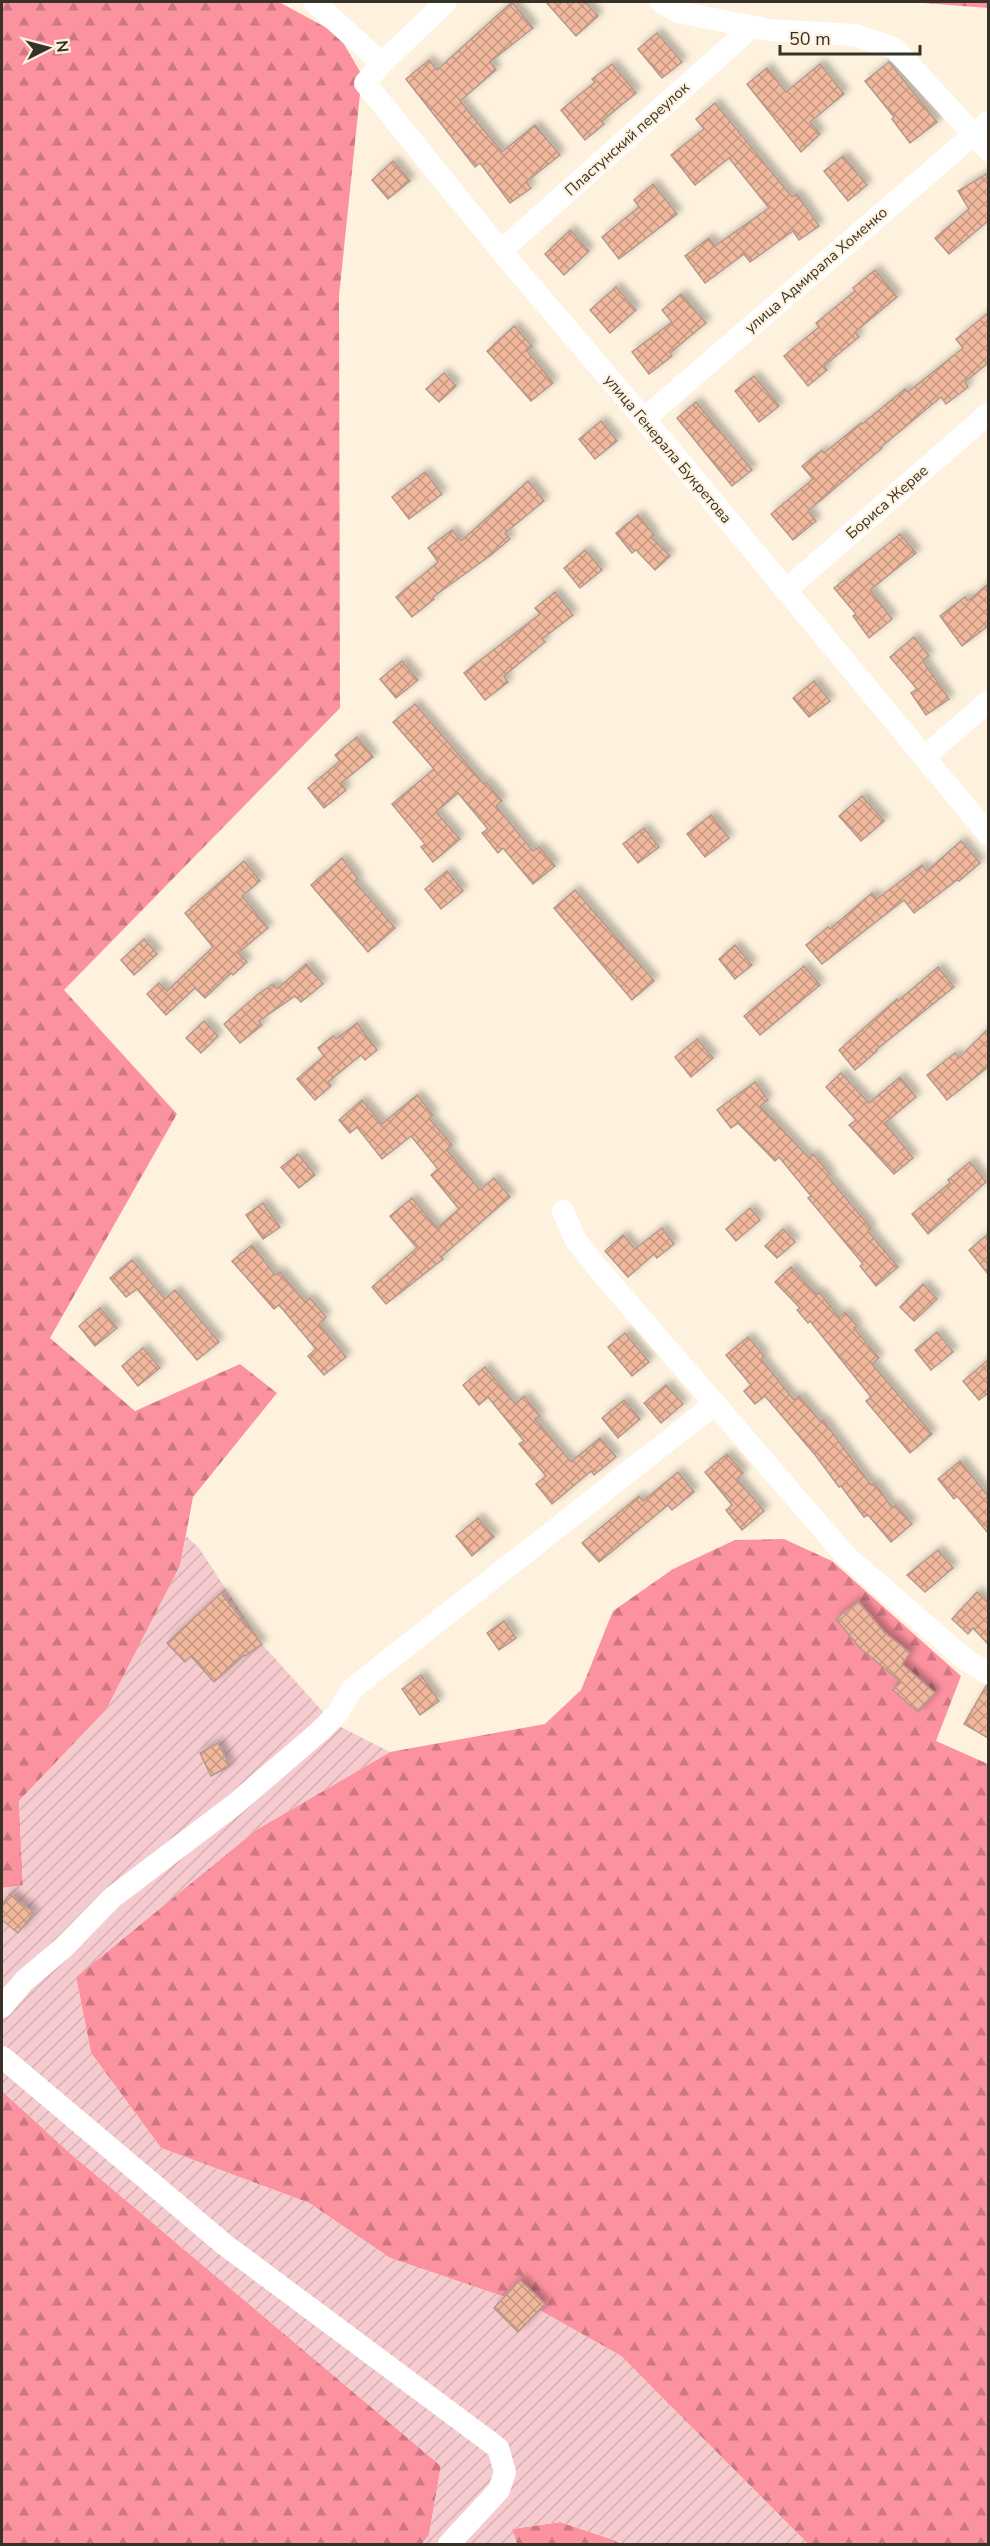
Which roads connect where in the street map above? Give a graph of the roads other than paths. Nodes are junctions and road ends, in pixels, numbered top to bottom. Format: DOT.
graph roads {
  1 [pos="314,2"];
  2 [pos="446,2"];
  3 [pos="662,2"];
  4 [pos="752,27"];
  5 [pos="382,63"];
  6 [pos="981,127"];
  7 [pos="988,150"];
  8 [pos="501,251"];
  9 [pos="988,414"];
  10 [pos="644,419"];
  11 [pos="786,590"];
  12 [pos="988,702"];
  13 [pos="924,757"];
  14 [pos="988,834"];
  15 [pos="563,1211"];
  16 [pos="715,1404"];
  17 [pos="988,1673"];
  18 [pos="2,2007"];
  19 [pos="2,2057"];
  20 [pos="450,2544"];
  1 -- 5 [label="street"];
  2 -- 5 [label="street"];
  3 -- 4 [label="street"];
  4 -- 6 [label="street"];
  4 -- 8 [label="street, Пластунский переулок"];
  5 -- 8 [label="street, улица Генерала Букретова"];
  6 -- 7 [label="street"];
  6 -- 10 [label="street, улица Адмирала Хоменко"];
  8 -- 10 [label="street, улица Генерала Букретова"];
  9 -- 11 [label="street, Бориса Жерве"];
  10 -- 11 [label="street, улица Генерала Букретова"];
  11 -- 13 [label="street, улица Генерала Букретова"];
  12 -- 13 [label="street"];
  13 -- 14 [label="street, улица Генерала Букретова"];
  15 -- 16 [label="street"];
  16 -- 17 [label="street"];
  16 -- 18 [label="street"];
  19 -- 20 [label="street"];
}
